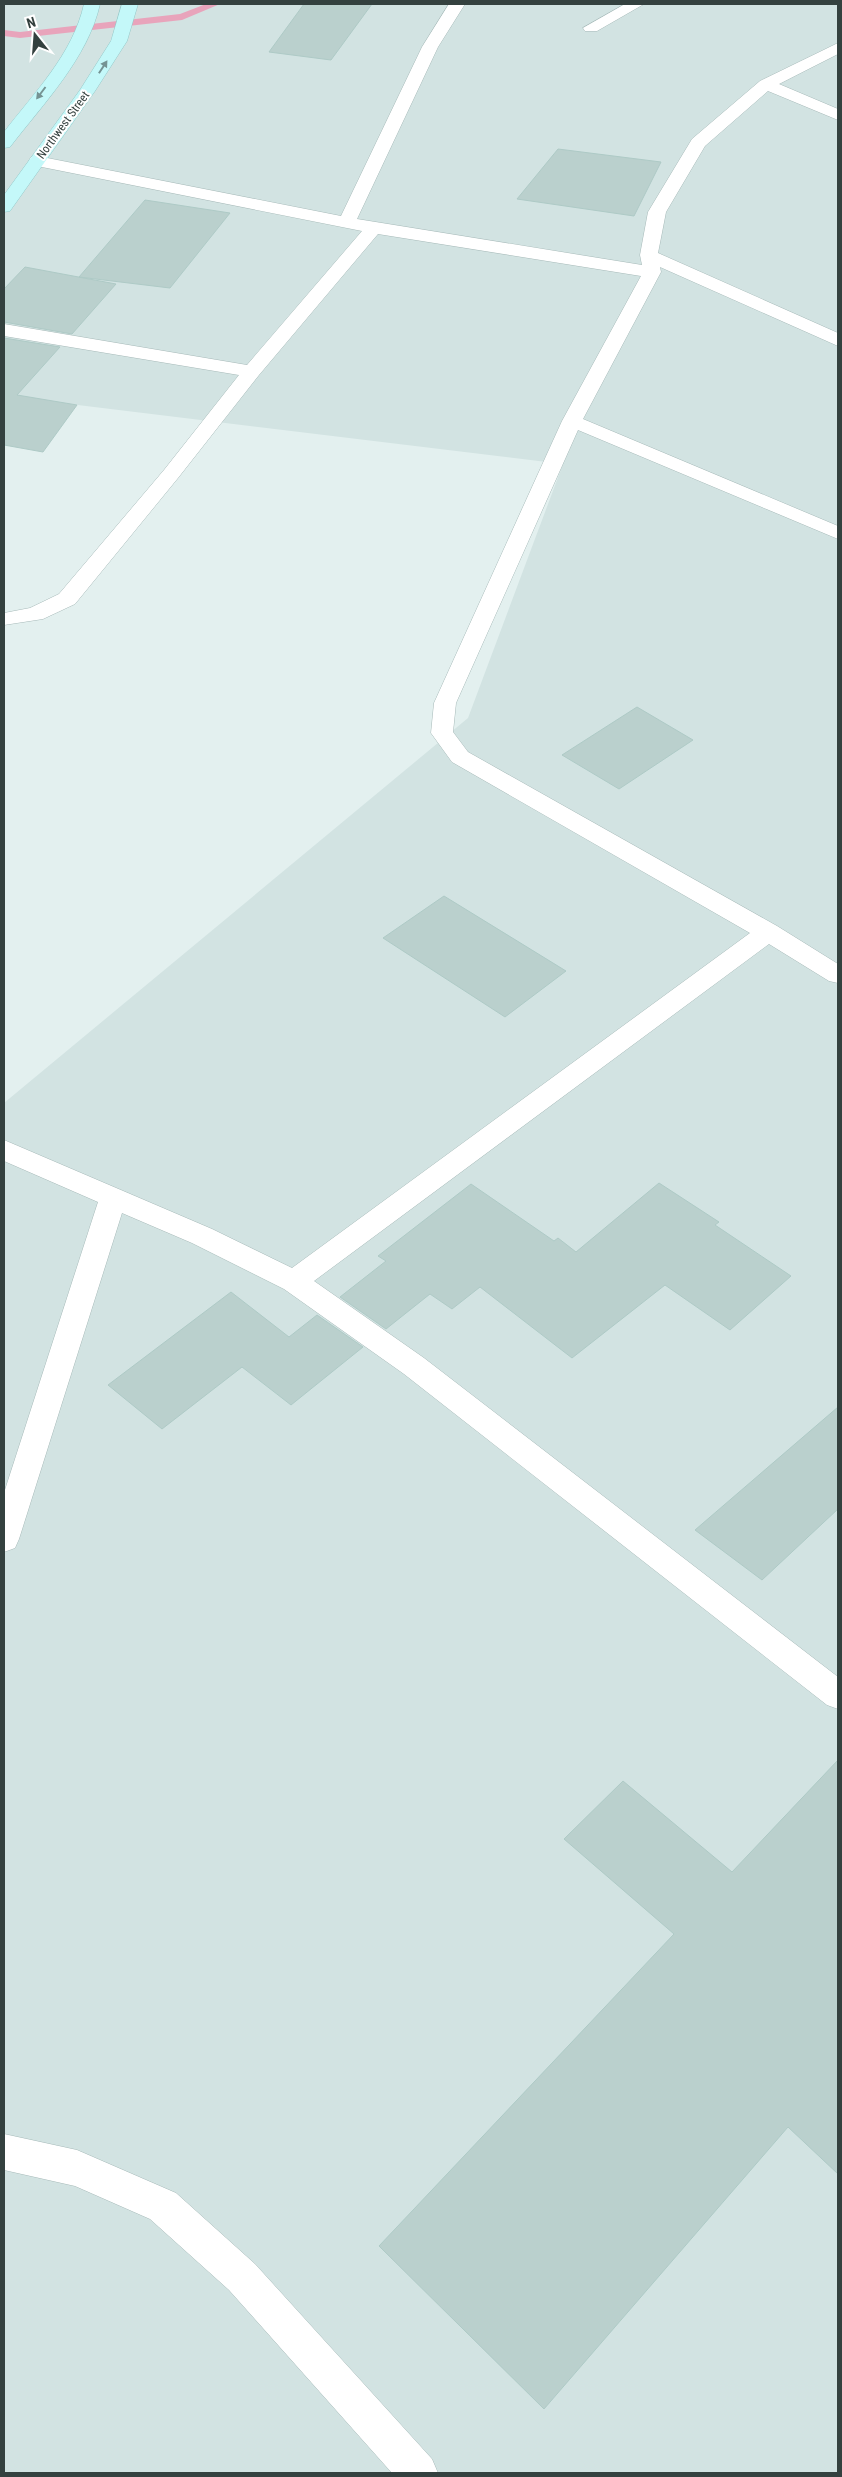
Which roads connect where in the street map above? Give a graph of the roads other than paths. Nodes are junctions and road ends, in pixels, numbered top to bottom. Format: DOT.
graph roads {
  1 [pos="457,4"];
  2 [pos="636,4"];
  3 [pos="92,9"];
  4 [pos="128,10"];
  5 [pos="591,28"];
  6 [pos="838,48"];
  7 [pos="766,84"];
  8 [pos="838,115"];
  9 [pos="4,143"];
  10 [pos="37,161"];
  11 [pos="4,207"];
  12 [pos="348,222"];
  13 [pos="374,228"];
  14 [pos="651,264"];
  15 [pos="4,330"];
  16 [pos="838,340"];
  17 [pos="252,371"];
  18 [pos="572,421"];
  19 [pos="838,533"];
  20 [pos="4,619"];
  21 [pos="768,932"];
  22 [pos="838,975"];
  23 [pos="4,1150"];
  24 [pos="114,1198"];
  25 [pos="294,1281"];
  26 [pos="4,1539"];
  27 [pos="838,1695"];
  28 [pos="4,2152"];
  29 [pos="418,2473"];
  1 -- 12 [label="street"];
  2 -- 5 [label="street"];
  3 -- 9 [label="main road, one-way"];
  10 -- 4 [label="main road, Northwest Street, one-way"];
  6 -- 7 [label="street"];
  7 -- 8 [label="street"];
  7 -- 14 [label="street"];
  10 -- 11 [label="main road, Northwest Street"];
  10 -- 12 [label="street"];
  12 -- 13 [label="street"];
  13 -- 14 [label="street"];
  13 -- 17 [label="street"];
  14 -- 16 [label="street"];
  14 -- 18 [label="street"];
  15 -- 17 [label="street"];
  17 -- 20 [label="street"];
  18 -- 19 [label="street"];
  18 -- 21 [label="street"];
  21 -- 22 [label="street"];
  21 -- 25 [label="street"];
  23 -- 24 [label="street"];
  24 -- 25 [label="street"];
  24 -- 26 [label="street"];
  25 -- 27 [label="street"];
  28 -- 29 [label="street"];
}
